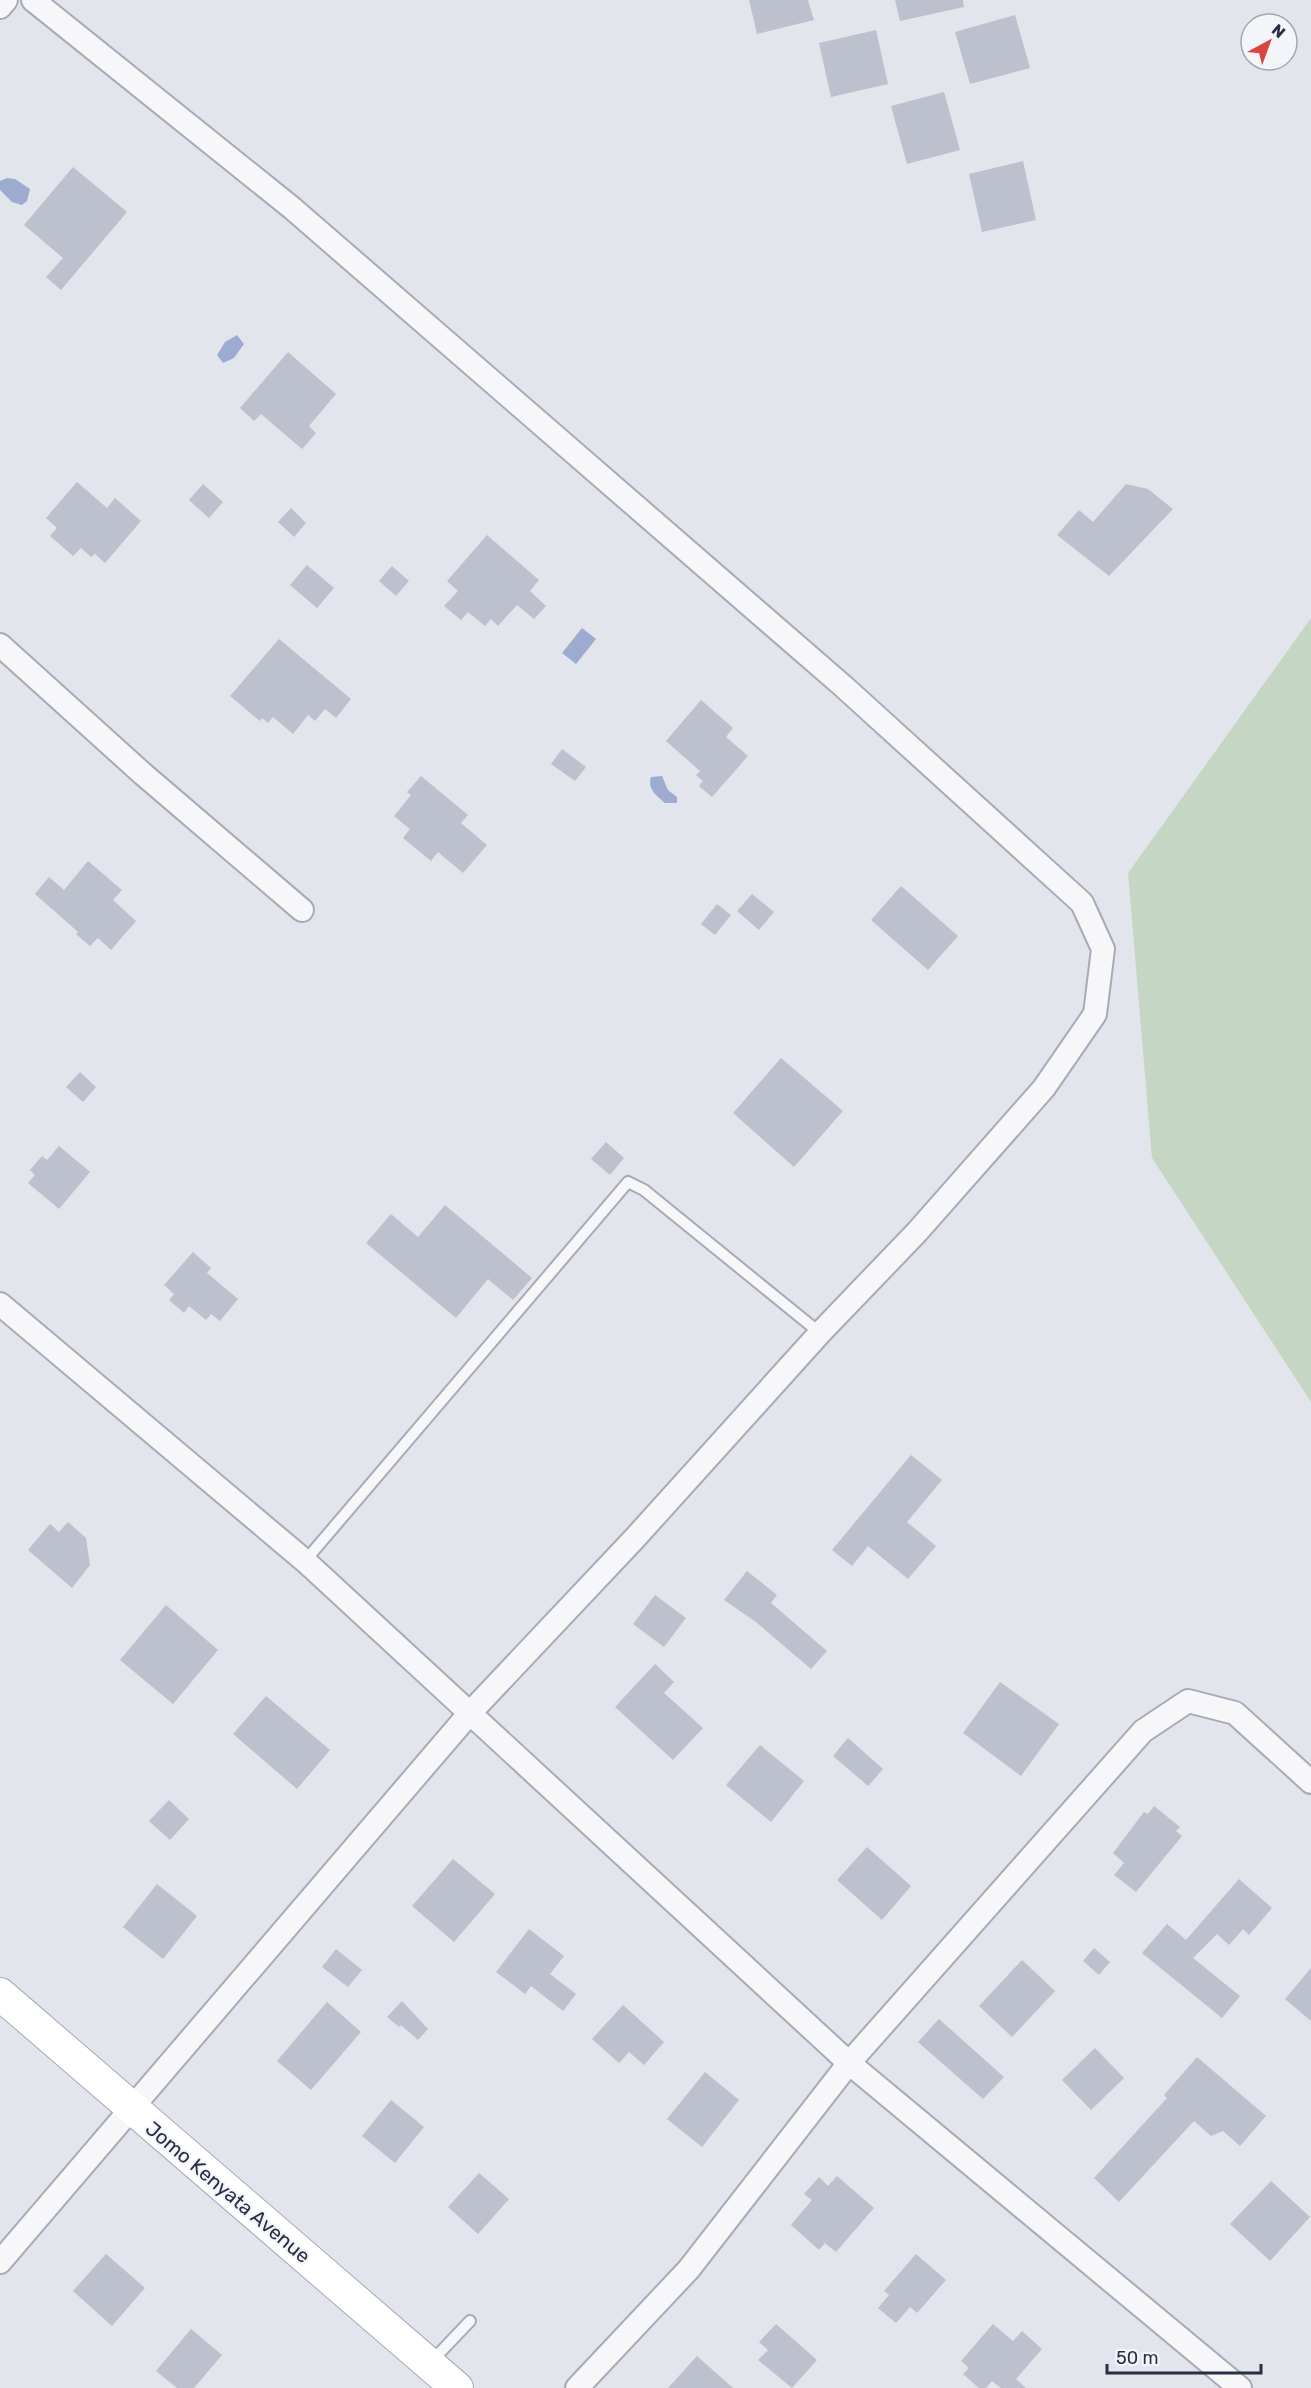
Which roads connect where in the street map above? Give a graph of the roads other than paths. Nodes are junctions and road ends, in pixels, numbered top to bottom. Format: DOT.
graph roads {
  1 [pos="6,0"];
  2 [pos="33,0"];
  3 [pos="0,7"];
  4 [pos="0,645"];
  5 [pos="302,910"];
  6 [pos="0,1304"];
  7 [pos="820,1332"];
  8 [pos="305,1562"];
  9 [pos="469,1714"];
  10 [pos="1311,1782"];
  11 [pos="0,1994"];
  12 [pos="849,2063"];
  13 [pos="131,2109"];
  14 [pos="0,2262"];
  15 [pos="470,2321"];
  16 [pos="430,2364"];
  17 [pos="1238,2387"];
  18 [pos="457,2388"];
  19 [pos="576,2388"];
  1 -- 3 [label="street"];
  2 -- 7 [label="street"];
  4 -- 5 [label="street"];
  6 -- 8 [label="street"];
  7 -- 8 [label="lane"];
  7 -- 9 [label="street"];
  8 -- 9 [label="street"];
  9 -- 12 [label="street"];
  9 -- 13 [label="street"];
  10 -- 12 [label="street"];
  11 -- 13 [label="street, Jomo Kenyata Avenue"];
  12 -- 17 [label="street"];
  12 -- 19 [label="street"];
  13 -- 14 [label="street"];
  13 -- 16 [label="street, Jomo Kenyata Avenue"];
  15 -- 16 [label="lane"];
  16 -- 18 [label="street, Jomo Kenyata Avenue"];
}
